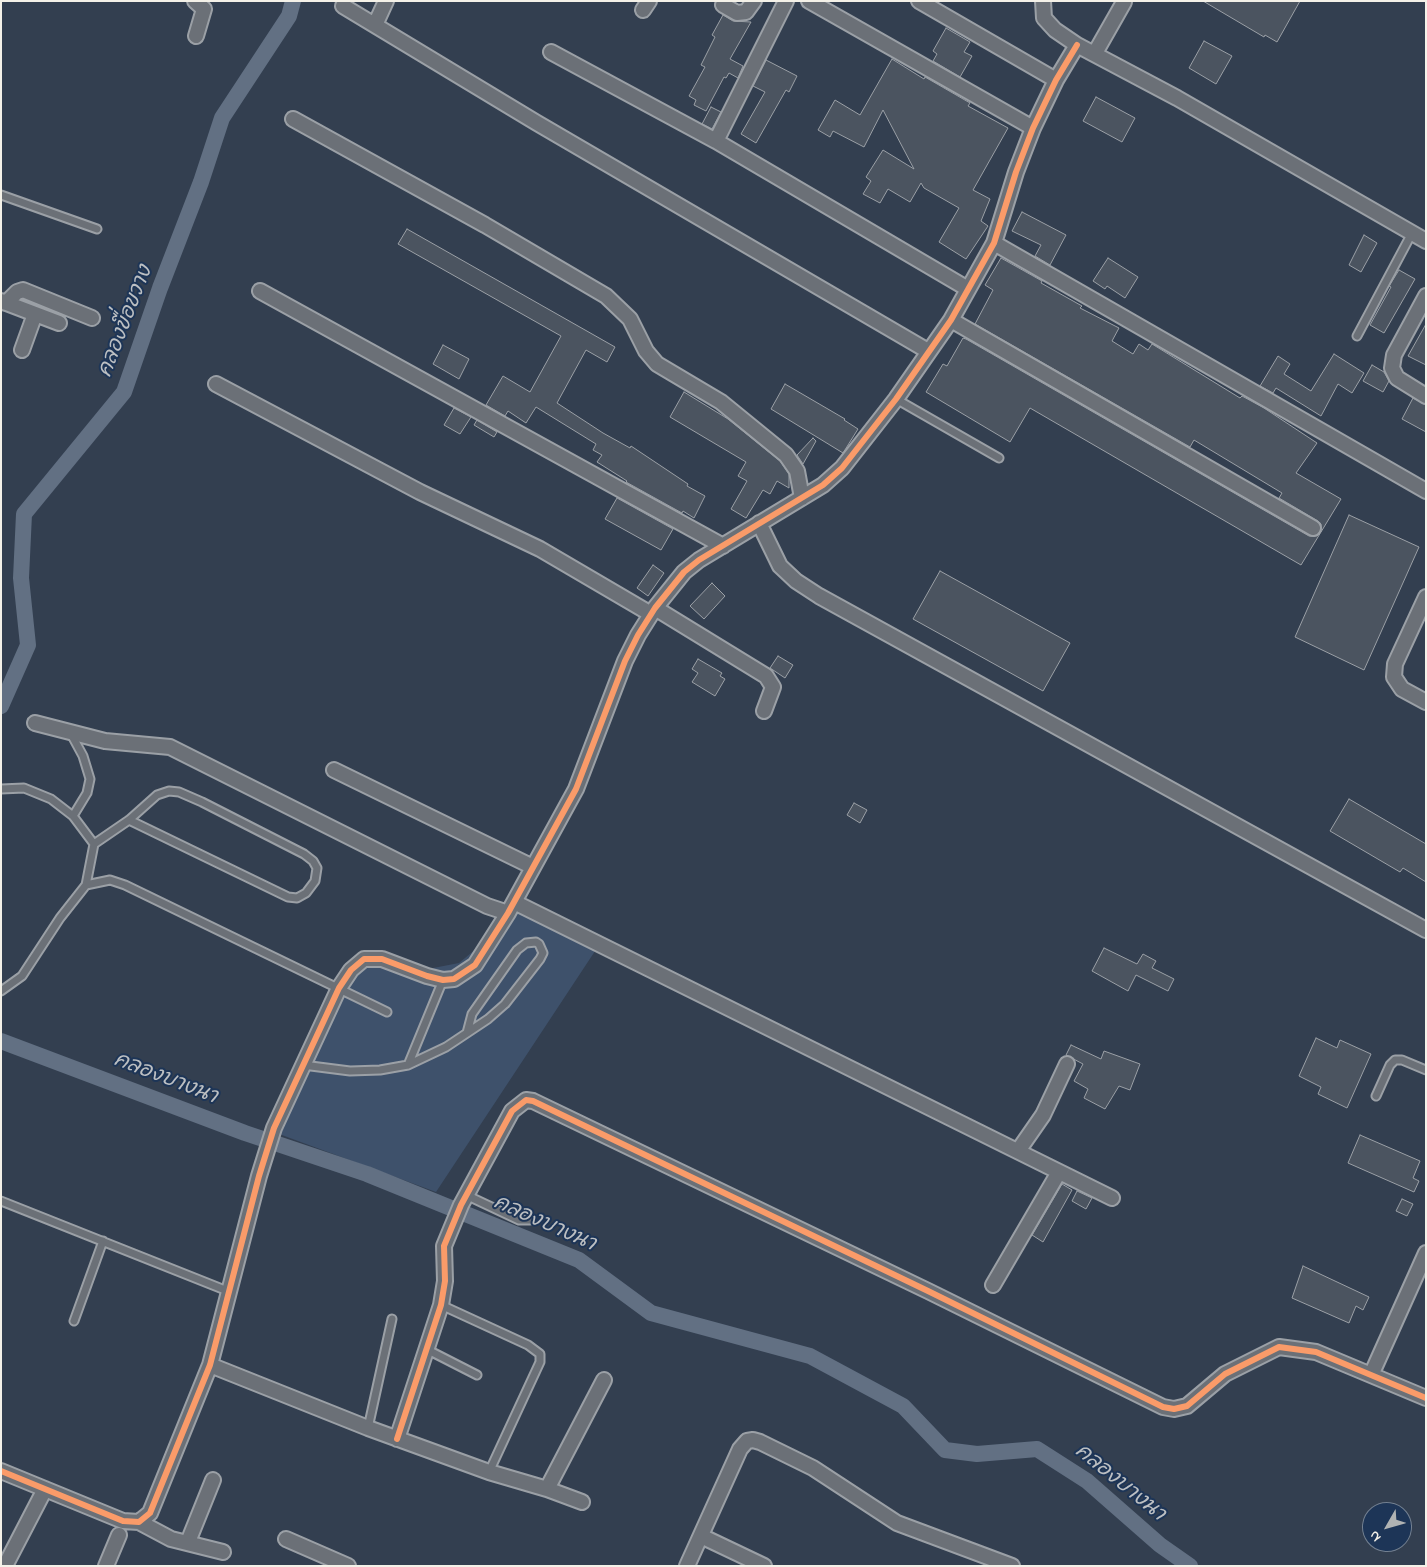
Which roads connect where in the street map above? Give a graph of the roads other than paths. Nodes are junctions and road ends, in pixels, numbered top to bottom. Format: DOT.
graph roads {
  1 [pos="195,1"];
  2 [pos="386,1"];
  3 [pos="754,1"];
  4 [pos="786,1"];
  5 [pos="809,1"];
  6 [pos="919,1"];
  7 [pos="1043,1"];
  8 [pos="1124,2"];
  9 [pos="723,5"];
  10 [pos="343,6"];
  11 [pos="375,25"];
  12 [pos="196,36"];
  13 [pos="1077,45"];
  14 [pos="551,52"];
  15 [pos="1095,53"];
  16 [pos="1056,80"];
  17 [pos="293,119"];
  18 [pos="1033,128"];
  19 [pos="716,141"];
  20 [pos="1,195"];
  21 [pos="97,229"];
  22 [pos="1412,233"];
  23 [pos="1426,241"];
  24 [pos="994,243"];
  25 [pos="968,289"];
  26 [pos="260,291"];
  27 [pos="1426,296"];
  28 [pos="4,302"];
  29 [pos="35,314"];
  30 [pos="92,318"];
  31 [pos="951,320"];
  32 [pos="58,323"];
  33 [pos="1357,336"];
  34 [pos="22,350"];
  35 [pos="928,351"];
  36 [pos="216,384"];
  37 [pos="1426,396"];
  38 [pos="896,399"];
  39 [pos="999,458"];
  40 [pos="1426,491"];
  41 [pos="802,498"];
  42 [pos="759,522"];
  43 [pos="1312,528"];
  44 [pos="723,546"];
  45 [pos="1426,597"];
  46 [pos="653,611"];
  47 [pos="1426,702"];
  48 [pos="764,711"];
  49 [pos="36,722"];
  50 [pos="69,730"];
  51 [pos="334,770"];
  52 [pos="1,790"];
  53 [pos="74,816"];
  54 [pos="129,820"];
  55 [pos="94,844"];
  56 [pos="533,867"];
  57 [pos="86,885"];
  58 [pos="511,908"];
  59 [pos="1426,930"];
  60 [pos="443,980"];
  61 [pos="339,988"];
  62 [pos="1,990"];
  63 [pos="386,1012"];
  64 [pos="467,1033"];
  65 [pos="1068,1064"];
  66 [pos="302,1065"];
  67 [pos="408,1065"];
  68 [pos="1426,1070"];
  69 [pos="1376,1096"];
  70 [pos="1018,1150"];
  71 [pos="1059,1172"];
  72 [pos="1112,1198"];
  73 [pos="464,1200"];
  74 [pos="1,1201"];
  75 [pos="530,1220"];
  76 [pos="103,1241"];
  77 [pos="1426,1253"];
  78 [pos="993,1285"];
  79 [pos="230,1292"];
  80 [pos="441,1305"];
  81 [pos="392,1319"];
  82 [pos="74,1321"];
  83 [pos="426,1349"];
  84 [pos="210,1365"];
  85 [pos="1372,1374"];
  86 [pos="477,1375"];
  87 [pos="604,1380"];
  88 [pos="1426,1398"];
  89 [pos="368,1428"];
  90 [pos="397,1439"];
  91 [pos="1,1471"];
  92 [pos="489,1472"];
  93 [pos="213,1480"];
  94 [pos="45,1489"];
  95 [pos="547,1489"];
  96 [pos="582,1502"];
  97 [pos="140,1522"];
  98 [pos="119,1535"];
  99 [pos="701,1536"];
  100 [pos="286,1539"];
  101 [pos="188,1542"];
  102 [pos="223,1552"];
  103 [pos="5,1566"];
  104 [pos="106,1566"];
  105 [pos="348,1566"];
  106 [pos="686,1566"];
  107 [pos="764,1566"];
  108 [pos="1012,1566"];
  1 -- 12 [label="street"];
  2 -- 11 [label="street"];
  3 -- 9 [label="street"];
  4 -- 19 [label="street"];
  5 -- 18 [label="street"];
  6 -- 16 [label="street"];
  7 -- 13 [label="street"];
  8 -- 15 [label="street"];
  10 -- 11 [label="street"];
  11 -- 35 [label="street"];
  13 -- 15 [label="street"];
  13 -- 16 [label="street"];
  14 -- 19 [label="street"];
  15 -- 22 [label="street"];
  16 -- 18 [label="street"];
  17 -- 41 [label="street"];
  18 -- 24 [label="street"];
  19 -- 25 [label="street"];
  20 -- 21 [label="lane"];
  22 -- 23 [label="street"];
  22 -- 33 [label="lane"];
  24 -- 25 [label="street"];
  24 -- 40 [label="street"];
  25 -- 31 [label="street"];
  26 -- 44 [label="street"];
  27 -- 37 [label="street"];
  28 -- 29 [label="street"];
  28 -- 30 [label="street"];
  29 -- 32 [label="street"];
  29 -- 34 [label="street"];
  31 -- 35 [label="street"];
  31 -- 43 [label="street"];
  35 -- 38 [label="street"];
  36 -- 46 [label="street"];
  38 -- 39 [label="lane"];
  38 -- 41 [label="street"];
  41 -- 42 [label="street"];
  42 -- 44 [label="street"];
  42 -- 59 [label="street"];
  44 -- 46 [label="street"];
  45 -- 47 [label="street"];
  46 -- 48 [label="street"];
  46 -- 56 [label="street"];
  49 -- 50 [label="street"];
  50 -- 53 [label="lane"];
  50 -- 58 [label="street"];
  51 -- 56 [label="street"];
  52 -- 53 [label="lane"];
  53 -- 55 [label="lane"];
  54 -- 54 [label="lane"];
  54 -- 55 [label="lane"];
  55 -- 57 [label="lane"];
  56 -- 58 [label="street"];
  57 -- 61 [label="lane"];
  57 -- 62 [label="lane"];
  58 -- 60 [label="street"];
  58 -- 70 [label="street"];
  60 -- 61 [label="street"];
  60 -- 67 [label="lane"];
  61 -- 63 [label="lane"];
  61 -- 66 [label="street"];
  64 -- 64 [label="lane"];
  64 -- 67 [label="lane"];
  65 -- 70 [label="street"];
  66 -- 67 [label="lane"];
  66 -- 79 [label="street"];
  68 -- 69 [label="lane"];
  70 -- 71 [label="street"];
  71 -- 72 [label="street"];
  71 -- 78 [label="street"];
  73 -- 75 [label="lane"];
  73 -- 80 [label="street"];
  73 -- 85 [label="street"];
  74 -- 76 [label="lane"];
  76 -- 79 [label="lane"];
  76 -- 82 [label="lane"];
  77 -- 85 [label="street"];
  79 -- 84 [label="street"];
  80 -- 83 [label="street"];
  80 -- 92 [label="lane"];
  81 -- 89 [label="lane"];
  83 -- 86 [label="lane"];
  83 -- 90 [label="street"];
  84 -- 89 [label="street"];
  84 -- 97 [label="street"];
  85 -- 88 [label="street"];
  87 -- 95 [label="street"];
  89 -- 90 [label="street"];
  90 -- 92 [label="street"];
  91 -- 94 [label="street"];
  92 -- 95 [label="street"];
  93 -- 101 [label="street"];
  94 -- 97 [label="street"];
  94 -- 103 [label="street"];
  95 -- 96 [label="street"];
  97 -- 101 [label="street"];
  98 -- 104 [label="street"];
  99 -- 106 [label="street"];
  99 -- 107 [label="street"];
  99 -- 108 [label="street"];
  100 -- 105 [label="street"];
  101 -- 102 [label="street"];
}
